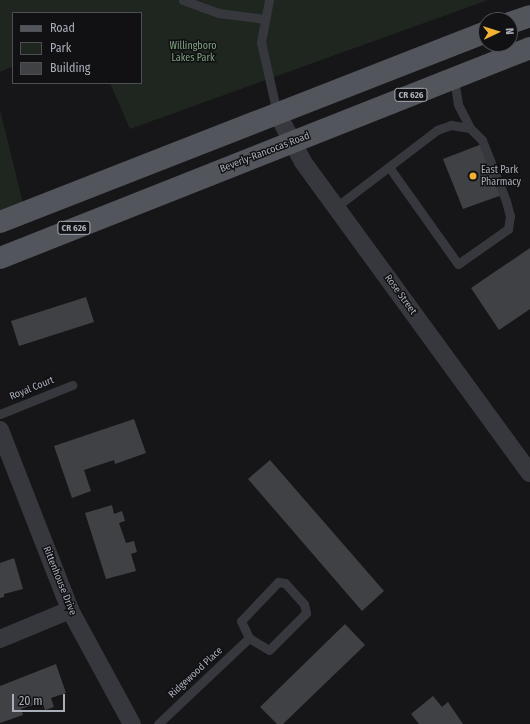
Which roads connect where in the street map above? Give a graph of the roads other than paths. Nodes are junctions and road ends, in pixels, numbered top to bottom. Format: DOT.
graph roads {
  1 [pos="183,0"];
  2 [pos="269,0"];
  3 [pos="530,16"];
  4 [pos="265,19"];
  5 [pos="518,20"];
  6 [pos="478,35"];
  7 [pos="530,48"];
  8 [pos="454,78"];
  9 [pos="277,113"];
  10 [pos="470,128"];
  11 [pos="292,142"];
  12 [pos="389,167"];
  13 [pos="336,207"];
  14 [pos="0,222"];
  15 [pos="0,258"];
  16 [pos="72,385"];
  17 [pos="0,414"];
  18 [pos="0,430"];
  19 [pos="530,473"];
  20 [pos="70,610"];
  21 [pos="249,638"];
  22 [pos="0,639"];
  23 [pos="132,724"];
  24 [pos="158,724"];
  1 -- 4 [label="lane"];
  2 -- 4 [label="lane"];
  3 -- 5 [label="main road"];
  4 -- 9 [label="lane"];
  6 -- 9 [label="main road"];
  7 -- 8 [label="main road, Beverly-Rancocas Road / CR 626"];
  8 -- 10 [label="lane"];
  8 -- 11 [label="main road, Beverly-Rancocas Road / CR 626"];
  9 -- 11 [label="street, Rose Street"];
  9 -- 14 [label="main road"];
  10 -- 12 [label="lane"];
  10 -- 12 [label="lane"];
  11 -- 13 [label="street, Rose Street"];
  11 -- 15 [label="main road, Beverly-Rancocas Road / CR 626"];
  12 -- 13 [label="lane"];
  13 -- 19 [label="street, Rose Street"];
  16 -- 17 [label="lane, Royal Court"];
  18 -- 20 [label="street, Rittenhouse Drive"];
  20 -- 22 [label="street"];
  20 -- 23 [label="street, Rittenhouse Drive"];
  21 -- 21 [label="lane"];
  21 -- 24 [label="lane, Ridgewood Place"];
}
